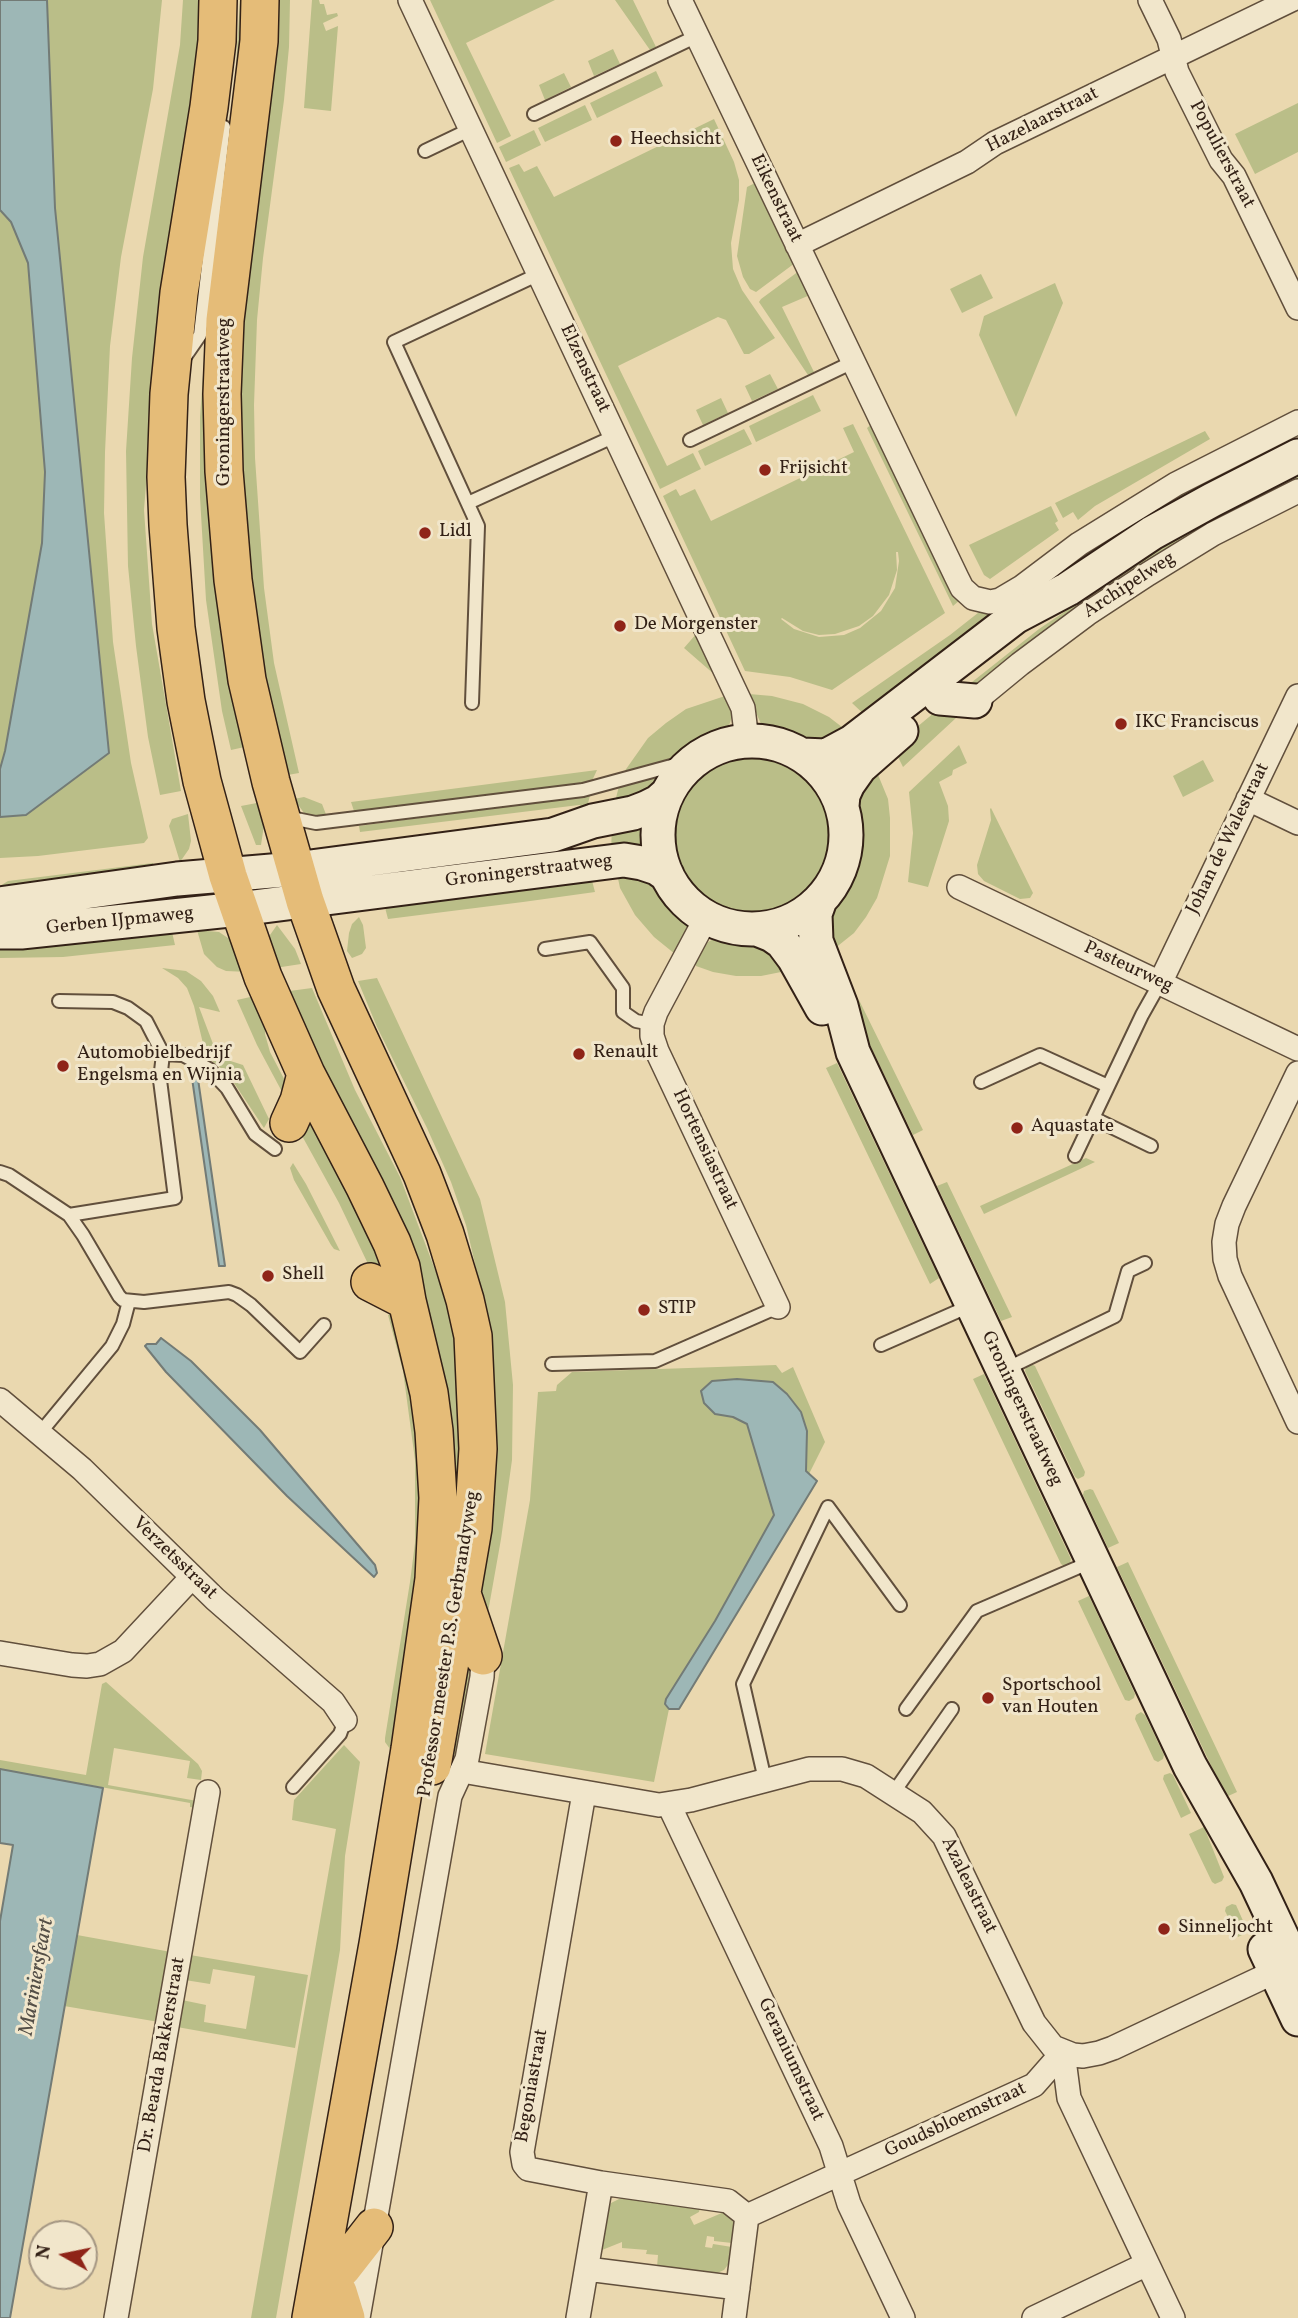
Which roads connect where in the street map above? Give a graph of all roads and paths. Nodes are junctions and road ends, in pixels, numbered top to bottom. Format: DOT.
graph roads {
  1 [pos="218,0"];
  2 [pos="260,0"];
  3 [pos="410,0"];
  4 [pos="680,0"];
  5 [pos="1150,0"];
  6 [pos="1291,0"];
  7 [pos="697,36"];
  8 [pos="1173,57"];
  9 [pos="534,114"];
  10 [pos="225,119"];
  11 [pos="471,129"];
  12 [pos="425,151"];
  13 [pos="797,245"];
  14 [pos="539,274"];
  15 [pos="1298,308"];
  16 [pos="851,357"];
  17 [pos="170,379"];
  18 [pos="1298,422"];
  19 [pos="615,436"];
  20 [pos="690,440"];
  21 [pos="1298,456"];
  22 [pos="1298,491"];
  23 [pos="468,503"];
  24 [pos="1068,589"];
  25 [pos="982,601"];
  26 [pos="1019,602"];
  27 [pos="1298,696"];
  28 [pos="940,698"];
  29 [pos="975,701"];
  30 [pos="472,703"];
  31 [pos="747,741"];
  32 [pos="802,755"];
  33 [pos="697,758"];
  34 [pos="667,794"];
  35 [pos="1248,799"];
  36 [pos="276,802"];
  37 [pos="842,806"];
  38 [pos="1298,823"];
  39 [pos="667,876"];
  40 [pos="300,885"];
  41 [pos="959,887"];
  42 [pos="233,892"];
  43 [pos="820,900"];
  44 [pos="0,904"];
  45 [pos="706,918"];
  46 [pos="757,929"];
  47 [pos="0,932"];
  48 [pos="545,949"];
  49 [pos="1160,983"];
  50 [pos="59,1001"];
  51 [pos="653,1024"];
  52 [pos="1298,1049"];
  53 [pos="853,1052"];
  54 [pos="163,1054"];
  55 [pos="1298,1073"];
  56 [pos="306,1074"];
  57 [pos="981,1082"];
  58 [pos="1108,1086"];
  59 [pos="1093,1118"];
  60 [pos="282,1136"];
  61 [pos="1151,1146"];
  62 [pos="1075,1156"];
  63 [pos="0,1172"];
  64 [pos="68,1215"];
  65 [pos="1145,1263"];
  66 [pos="370,1282"];
  67 [pos="129,1301"];
  68 [pos="407,1301"];
  69 [pos="972,1305"];
  70 [pos="778,1307"];
  71 [pos="324,1325"];
  72 [pos="881,1345"];
  73 [pos="552,1363"];
  74 [pos="1003,1370"];
  75 [pos="1289,1387"];
  76 [pos="0,1400"];
  77 [pos="1298,1422"];
  78 [pos="40,1433"];
  79 [pos="1093,1561"];
  80 [pos="192,1577"];
  81 [pos="462,1594"];
  82 [pos="900,1605"];
  83 [pos="0,1653"];
  84 [pos="483,1656"];
  85 [pos="906,1709"];
  86 [pos="952,1709"];
  87 [pos="345,1720"];
  88 [pos="462,1771"];
  89 [pos="765,1780"];
  90 [pos="293,1787"];
  91 [pos="208,1792"];
  92 [pos="894,1792"];
  93 [pos="584,1793"];
  94 [pos="669,1805"];
  95 [pos="1285,1951"];
  96 [pos="1298,2019"];
  97 [pos="1063,2052"];
  98 [pos="839,2175"];
  99 [pos="601,2183"];
  100 [pos="747,2216"];
  101 [pos="374,2227"];
  102 [pos="1147,2264"];
  103 [pos="587,2269"];
  104 [pos="738,2288"];
  105 [pos="343,2303"];
  106 [pos="117,2318"];
  107 [pos="311,2318"];
  108 [pos="578,2318"];
  109 [pos="734,2318"];
  110 [pos="903,2318"];
  111 [pos="1034,2318"];
  112 [pos="1173,2318"];
  1 -- 17 [label="main road"];
  2 -- 36 [label="main road, Groningerstraatweg"];
  3 -- 11 [label="street, Elzenstraat"];
  4 -- 7 [label="street, Eikenstraat"];
  5 -- 8 [label="street, Populierstraat"];
  6 -- 8 [label="street, Hazelaarstraat"];
  7 -- 9 [label="lane"];
  7 -- 13 [label="street, Eikenstraat"];
  8 -- 13 [label="street, Hazelaarstraat"];
  8 -- 15 [label="street, Populierstraat"];
  10 -- 17 [label="lane, Groningerstraatweg"];
  11 -- 12 [label="lane"];
  11 -- 14 [label="street, Elzenstraat"];
  13 -- 16 [label="street, Eikenstraat"];
  14 -- 19 [label="street, Elzenstraat"];
  14 -- 23 [label="lane"];
  16 -- 20 [label="lane"];
  16 -- 25 [label="street, Eikenstraat"];
  17 -- 42 [label="main road"];
  18 -- 26 [label="street, Archipelweg"];
  19 -- 23 [label="lane"];
  19 -- 31 [label="street, Elzenstraat"];
  21 -- 24 [label="main road, Archipelweg"];
  22 -- 29 [label="street, Archipelweg"];
  23 -- 30 [label="lane"];
  24 -- 26 [label="main road, Archipelweg"];
  24 -- 28 [label="main road, Archipelweg"];
  25 -- 26 [label="street, Archipelweg"];
  26 -- 32 [label="main road, Archipelweg"];
  27 -- 35 [label="street, Johan de Walestraat"];
  28 -- 29 [label="main road"];
  28 -- 37 [label="main road, Archipelweg"];
  31 -- 32 [label="main road"];
  31 -- 33 [label="main road"];
  32 -- 37 [label="main road"];
  33 -- 34 [label="main road"];
  33 -- 36 [label="lane"];
  34 -- 39 [label="main road"];
  34 -- 40 [label="main road, Groningerstraatweg"];
  35 -- 38 [label="street"];
  35 -- 49 [label="street, Johan de Walestraat"];
  36 -- 40 [label="main road, Groningerstraatweg"];
  37 -- 43 [label="main road"];
  39 -- 40 [label="main road, Groningerstraatweg"];
  39 -- 45 [label="main road"];
  40 -- 42 [label="main road"];
  40 -- 81 [label="main road, Professor meester P.S. Gerbrandyweg"];
  41 -- 49 [label="street, Pasteurweg"];
  42 -- 44 [label="main road, Gerben IJpmaweg"];
  42 -- 47 [label="main road, Gerben IJpmaweg"];
  42 -- 56 [label="main road, Professor meester P.S. Gerbrandyweg"];
  43 -- 46 [label="main road"];
  43 -- 53 [label="main road, Groningerstraatweg"];
  45 -- 46 [label="main road"];
  45 -- 51 [label="street"];
  46 -- 53 [label="main road, Groningerstraatweg"];
  48 -- 51 [label="lane"];
  49 -- 52 [label="street, Pasteurweg"];
  49 -- 58 [label="lane"];
  50 -- 54 [label="lane"];
  51 -- 70 [label="street, Hortensiastraat"];
  53 -- 69 [label="main road, Groningerstraatweg"];
  54 -- 60 [label="lane"];
  54 -- 64 [label="lane"];
  55 -- 75 [label="street"];
  56 -- 60 [label="main road"];
  56 -- 68 [label="main road, Professor meester P.S. Gerbrandyweg"];
  57 -- 58 [label="lane"];
  58 -- 59 [label="lane"];
  59 -- 61 [label="lane"];
  59 -- 62 [label="lane"];
  63 -- 64 [label="lane"];
  64 -- 67 [label="lane"];
  65 -- 74 [label="lane"];
  66 -- 68 [label="main road"];
  67 -- 71 [label="lane"];
  67 -- 78 [label="lane"];
  68 -- 107 [label="main road, Professor meester P.S. Gerbrandyweg"];
  69 -- 72 [label="lane"];
  69 -- 74 [label="main road, Groningerstraatweg"];
  70 -- 73 [label="lane"];
  74 -- 79 [label="main road, Groningerstraatweg"];
  75 -- 77 [label="street"];
  76 -- 78 [label="street, Verzetsstraat"];
  78 -- 80 [label="street, Verzetsstraat"];
  79 -- 85 [label="lane"];
  79 -- 95 [label="main road, Groningerstraatweg"];
  80 -- 83 [label="street"];
  80 -- 87 [label="street, Verzetsstraat"];
  81 -- 84 [label="main road"];
  81 -- 105 [label="main road, Professor meester P.S. Gerbrandyweg"];
  82 -- 89 [label="lane"];
  84 -- 88 [label="street, Professor meester P.S. Gerbrandyweg"];
  86 -- 92 [label="lane"];
  87 -- 90 [label="lane"];
  88 -- 93 [label="street, Azaleastraat"];
  88 -- 101 [label="street, Professor meester P.S. Gerbrandyweg"];
  89 -- 92 [label="street, Azaleastraat"];
  89 -- 94 [label="street, Azaleastraat"];
  91 -- 106 [label="street, Dr. Bearda Bakkerstraat"];
  92 -- 97 [label="street, Azaleastraat"];
  93 -- 94 [label="street, Azaleastraat"];
  93 -- 99 [label="street, Begoniastraat"];
  94 -- 98 [label="street, Geraniumstraat"];
  95 -- 96 [label="main road, Groningerstraatweg"];
  95 -- 97 [label="street"];
  97 -- 98 [label="street, Goudsbloemstraat"];
  97 -- 102 [label="street"];
  98 -- 100 [label="street, Goudsbloemstraat"];
  98 -- 110 [label="street, Geraniumstraat"];
  99 -- 100 [label="street"];
  99 -- 103 [label="street"];
  100 -- 104 [label="street"];
  101 -- 105 [label="main road"];
  101 -- 105 [label="street, Professor meester P.S. Gerbrandyweg"];
  102 -- 111 [label="street"];
  102 -- 112 [label="street"];
  103 -- 104 [label="street"];
  103 -- 108 [label="street"];
  104 -- 109 [label="street"];
}
